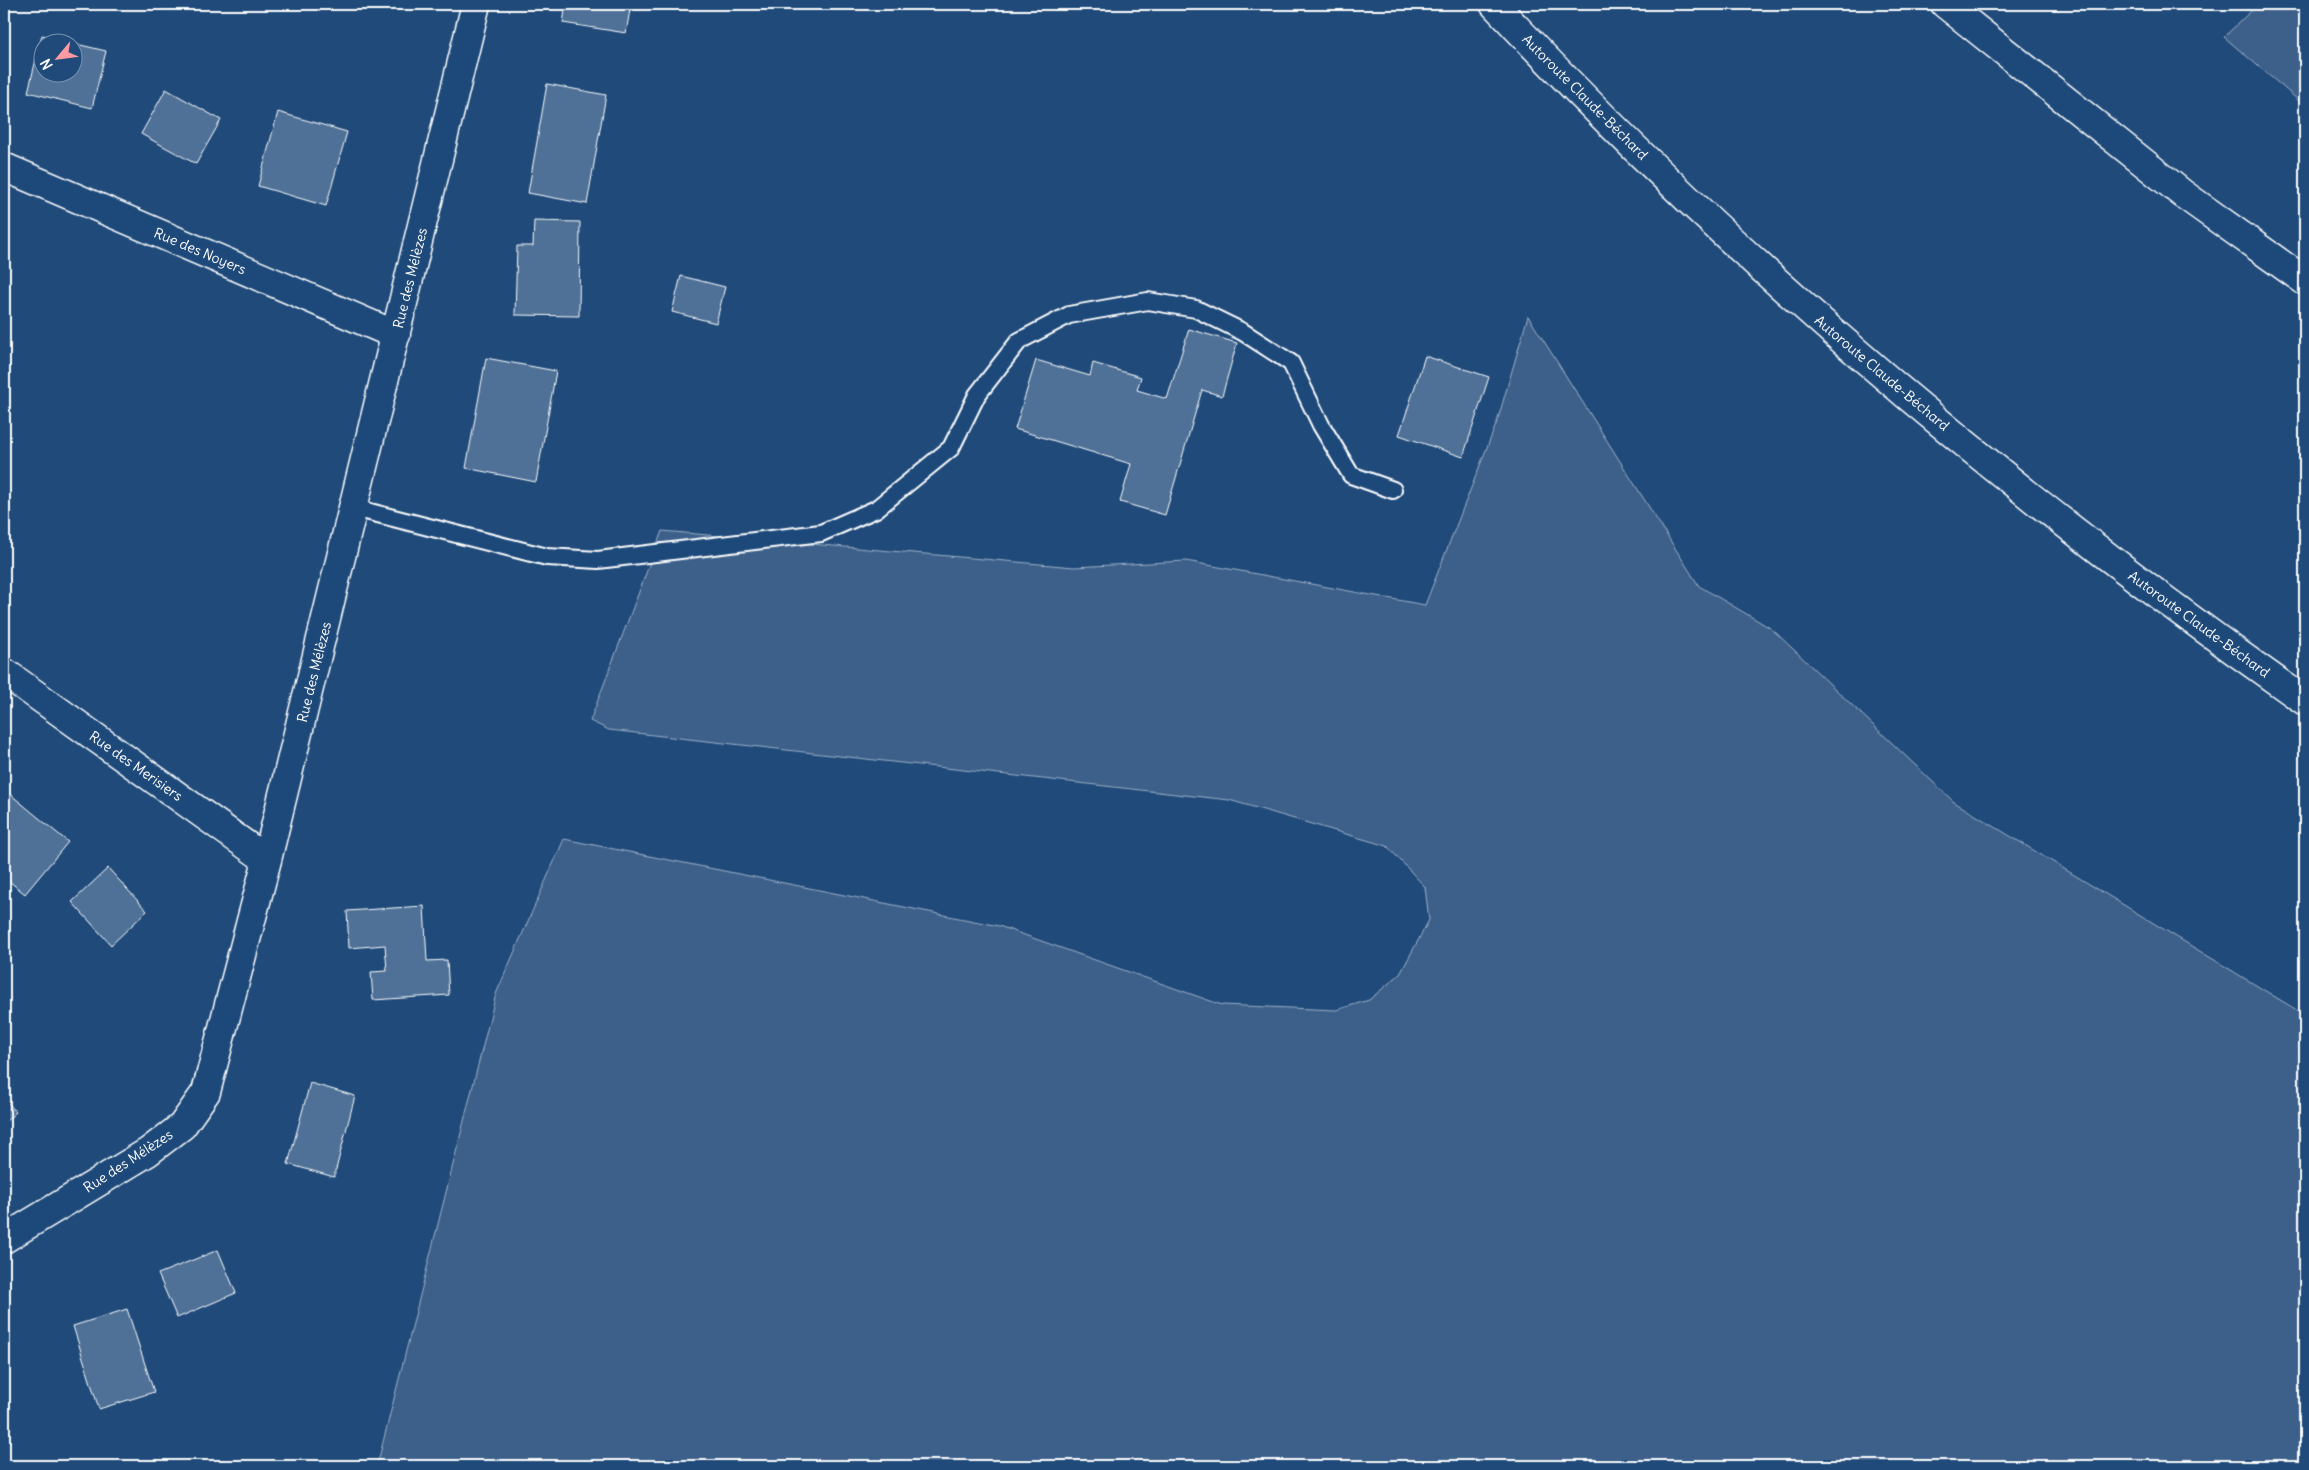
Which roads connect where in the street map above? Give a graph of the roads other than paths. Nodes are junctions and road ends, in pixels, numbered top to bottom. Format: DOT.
graph roads {
  1 [pos="476,4"];
  2 [pos="1494,4"];
  3 [pos="1945,4"];
  4 [pos="4,167"];
  5 [pos="2305,282"];
  6 [pos="396,335"];
  7 [pos="1393,490"];
  8 [pos="354,508"];
  9 [pos="4,672"];
  10 [pos="2305,701"];
  11 [pos="268,860"];
  12 [pos="4,1239"];
  1 -- 6 [label="main road, Rue des Mélèzes"];
  2 -- 10 [label="main road, Autoroute Claude-Béchard"];
  3 -- 5 [label="main road"];
  4 -- 6 [label="main road, Rue des Noyers"];
  6 -- 8 [label="main road, Rue des Mélèzes"];
  7 -- 8 [label="lane"];
  8 -- 11 [label="main road, Rue des Mélèzes"];
  9 -- 11 [label="main road, Rue des Merisiers"];
  11 -- 12 [label="main road, Rue des Mélèzes"];
}
